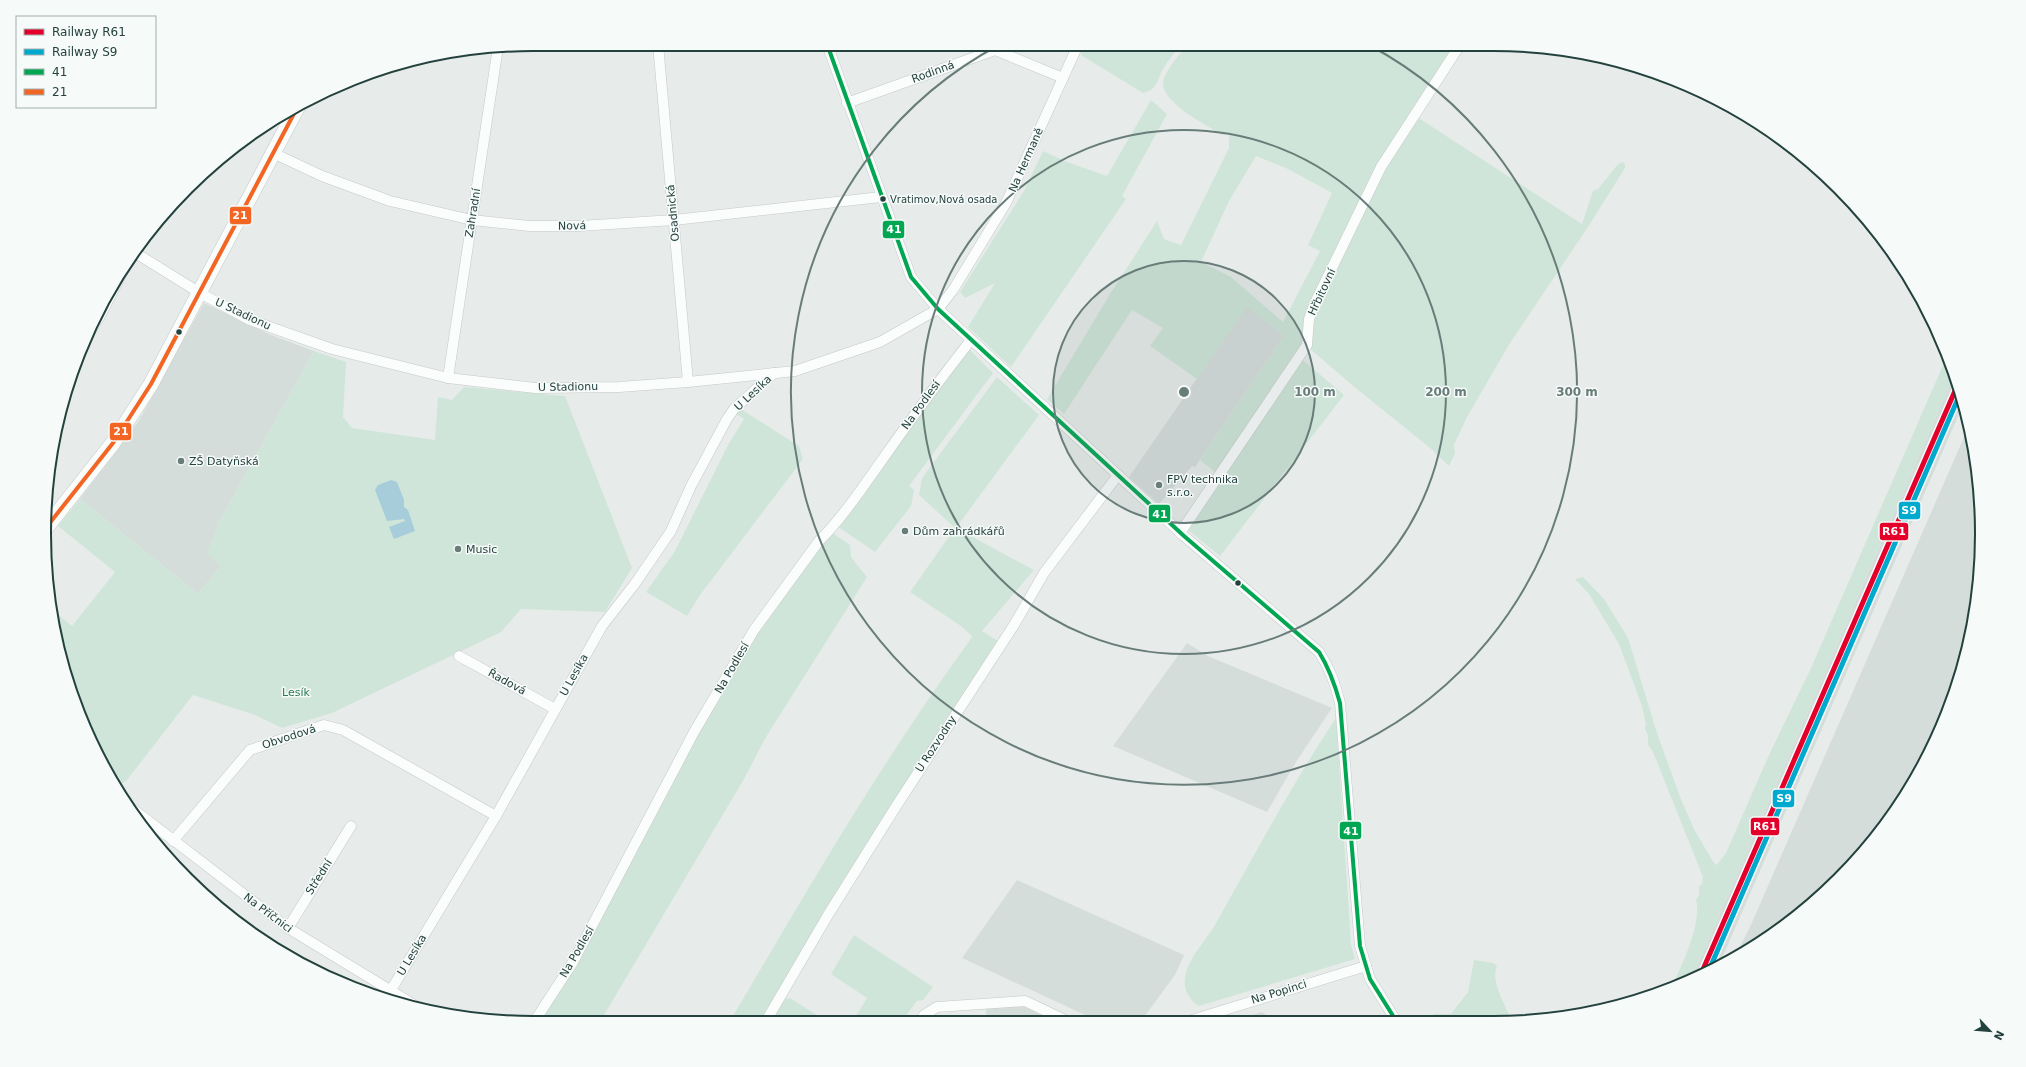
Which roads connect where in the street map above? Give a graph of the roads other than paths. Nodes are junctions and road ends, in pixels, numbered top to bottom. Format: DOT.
graph roads {
  1 [pos="659,51"];
  2 [pos="829,51"];
  3 [pos="984,51"];
  4 [pos="1003,51"];
  5 [pos="1075,51"];
  6 [pos="1456,51"];
  7 [pos="497,52"];
  8 [pos="1063,78"];
  9 [pos="847,103"];
  10 [pos="293,115"];
  11 [pos="273,153"];
  12 [pos="881,197"];
  13 [pos="472,220"];
  14 [pos="674,220"];
  15 [pos="139,255"];
  16 [pos="200,293"];
  17 [pos="938,309"];
  18 [pos="971,340"];
  19 [pos="774,373"];
  20 [pos="448,378"];
  21 [pos="688,382"];
  22 [pos="1118,475"];
  23 [pos="51,520"];
  24 [pos="1180,533"];
  25 [pos="459,656"];
  26 [pos="555,709"];
  27 [pos="496,816"];
  28 [pos="144,818"];
  29 [pos="351,826"];
  30 [pos="173,841"];
  31 [pos="288,928"];
  32 [pos="1366,966"];
  33 [pos="391,990"];
  34 [pos="404,999"];
  35 [pos="538,1016"];
  36 [pos="769,1016"];
  37 [pos="923,1016"];
  38 [pos="1057,1016"];
  39 [pos="1205,1016"];
  40 [pos="1393,1016"];
  1 -- 14 [label="street, Osadnická"];
  2 -- 9 [label="street"];
  3 -- 9 [label="street, Rodinná"];
  4 -- 8 [label="street, Rodinná"];
  5 -- 8 [label="street, Na Hermaně"];
  6 -- 24 [label="street, Hřbitovní"];
  7 -- 13 [label="street, Zahradní"];
  8 -- 17 [label="street, Na Hermaně"];
  9 -- 12 [label="street"];
  10 -- 11 [label="main road"];
  11 -- 13 [label="street, Nová"];
  11 -- 16 [label="main road"];
  12 -- 14 [label="street, Nová"];
  12 -- 17 [label="street"];
  13 -- 14 [label="street, Nová"];
  13 -- 20 [label="street, Zahradní"];
  14 -- 21 [label="street, Osadnická"];
  15 -- 16 [label="street, U Stadionu"];
  16 -- 20 [label="street, U Stadionu"];
  16 -- 23 [label="main road"];
  17 -- 18 [label="street"];
  17 -- 19 [label="street, U Stadionu"];
  18 -- 22 [label="street"];
  18 -- 35 [label="street, Na Podlesí"];
  19 -- 21 [label="street, U Stadionu"];
  19 -- 26 [label="street, U Lesíka"];
  20 -- 21 [label="street, U Stadionu"];
  22 -- 24 [label="street"];
  22 -- 36 [label="street, U Rozvodny"];
  24 -- 32 [label="street"];
  25 -- 26 [label="street, Řadová"];
  26 -- 27 [label="street, U Lesíka"];
  27 -- 30 [label="street, Obvodová"];
  27 -- 33 [label="street, U Lesíka"];
  28 -- 30 [label="street, Na Příčnici"];
  29 -- 31 [label="street, Střední"];
  30 -- 31 [label="street, Na Příčnici"];
  31 -- 33 [label="street, Na Příčnici"];
  32 -- 39 [label="street, Na Popinci"];
  32 -- 40 [label="street"];
  33 -- 34 [label="street, Na Příčnici"];
  37 -- 38 [label="street"];
}
